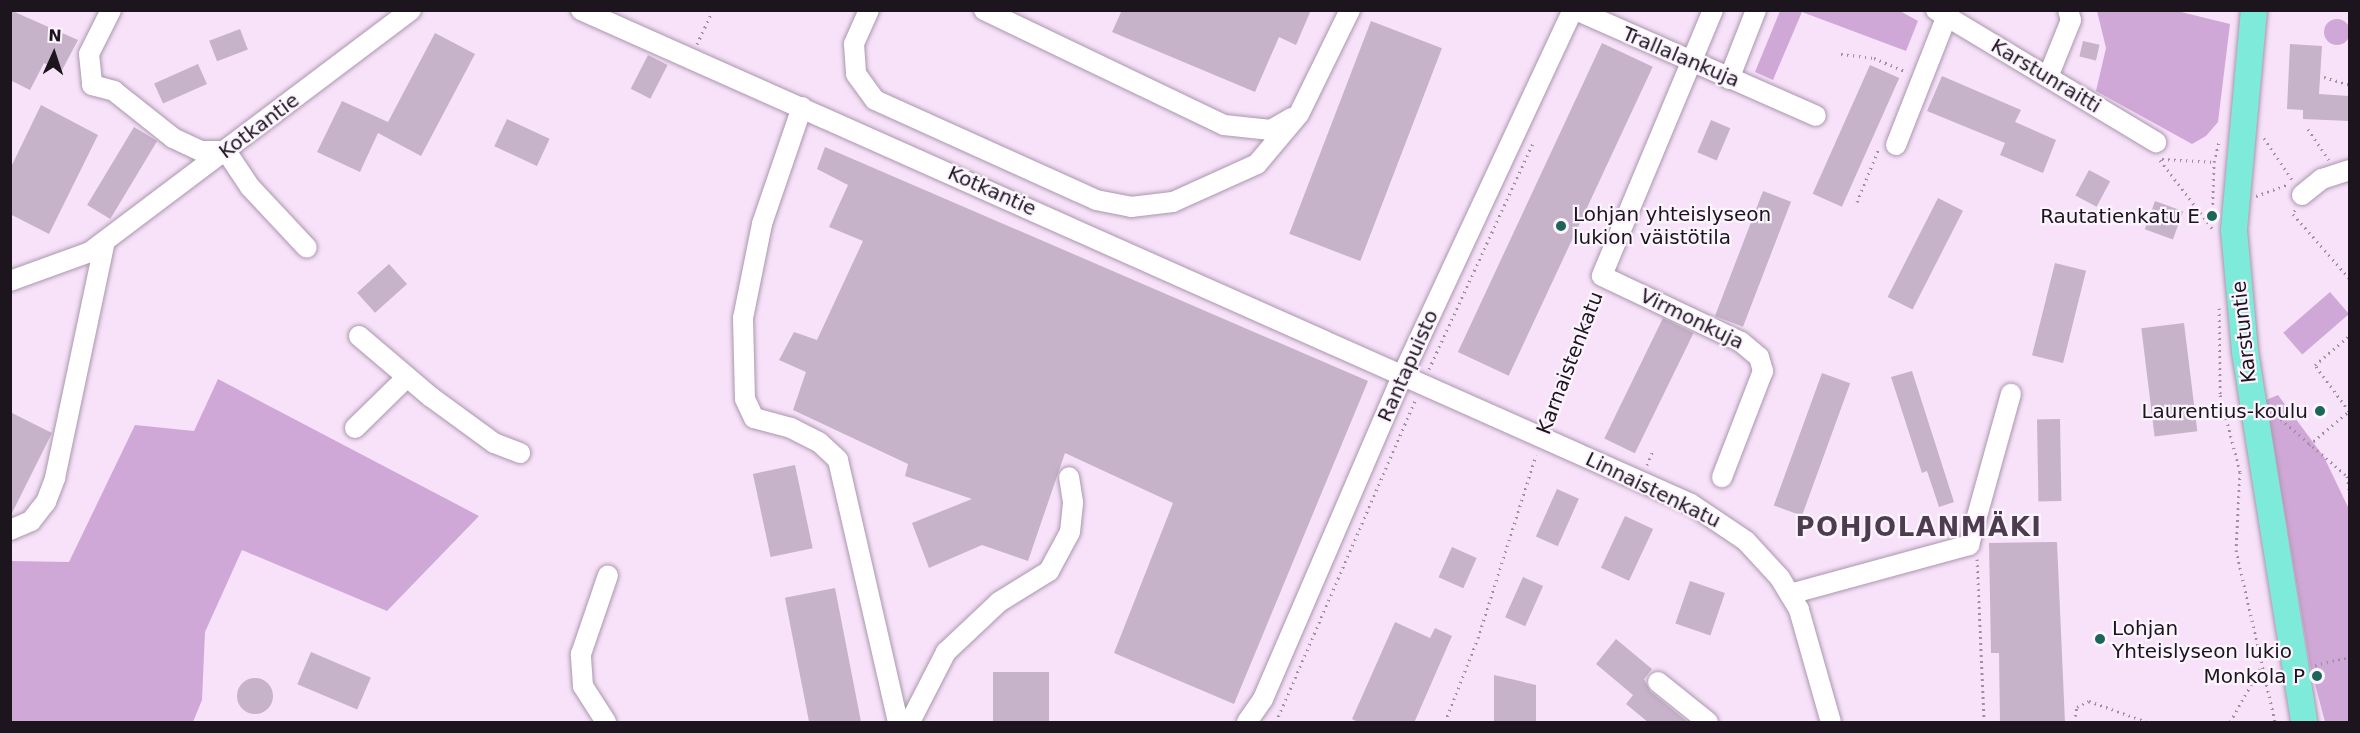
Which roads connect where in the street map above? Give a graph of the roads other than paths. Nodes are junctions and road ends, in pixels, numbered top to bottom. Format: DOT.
graph roads {
  1 [pos="111,10"];
  2 [pos="411,10"];
  3 [pos="580,10"];
  4 [pos="869,10"];
  5 [pos="984,10"];
  6 [pos="1350,10"];
  7 [pos="1575,10"];
  8 [pos="1713,10"];
  9 [pos="1755,10"];
  10 [pos="2254,10"];
  11 [pos="1941,14"];
  12 [pos="2071,14"];
  13 [pos="1690,64"];
  14 [pos="2048,77"];
  15 [pos="1729,79"];
  16 [pos="802,107"];
  17 [pos="1299,114"];
  18 [pos="1816,116"];
  19 [pos="2156,142"];
  20 [pos="1896,145"];
  21 [pos="225,151"];
  22 [pos="2343,172"];
  23 [pos="2298,189"];
  24 [pos="105,241"];
  25 [pos="307,248"];
  26 [pos="1602,276"];
  27 [pos="10,281"];
  28 [pos="359,336"];
  29 [pos="1403,374"];
  30 [pos="407,377"];
  31 [pos="2011,394"];
  32 [pos="355,429"];
  33 [pos="520,453"];
  34 [pos="1069,477"];
  35 [pos="1722,477"];
  36 [pos="10,530"];
  37 [pos="608,574"];
  38 [pos="1790,594"];
  39 [pos="1658,682"];
  40 [pos="606,723"];
  41 [pos="898,723"];
  42 [pos="910,723"];
  43 [pos="1247,723"];
  44 [pos="1708,723"];
  45 [pos="1831,723"];
  46 [pos="2304,723"];
  1 -- 21 [label="street"];
  2 -- 21 [label="street, Kotkantie"];
  3 -- 16 [label="street, Kotkantie"];
  4 -- 17 [label="street"];
  5 -- 17 [label="street"];
  6 -- 17 [label="street"];
  7 -- 13 [label="street, Trallalankuja"];
  7 -- 29 [label="street, Rantapuisto"];
  8 -- 13 [label="street, Karnaistenkatu"];
  9 -- 15 [label="street"];
  10 -- 46 [label="main road, Karstuntie"];
  11 -- 14 [label="street, Karstunraitti"];
  11 -- 20 [label="street"];
  12 -- 14 [label="street"];
  13 -- 15 [label="street, Trallalankuja"];
  13 -- 26 [label="street, Karnaistenkatu"];
  14 -- 19 [label="street, Karstunraitti"];
  15 -- 18 [label="street, Trallalankuja"];
  16 -- 29 [label="street, Kotkantie"];
  16 -- 41 [label="street"];
  21 -- 24 [label="street, Kotkantie"];
  21 -- 25 [label="street"];
  22 -- 23 [label="street"];
  24 -- 27 [label="street, Kotkantie"];
  24 -- 36 [label="street"];
  26 -- 35 [label="street, Virmonkuja"];
  28 -- 30 [label="street"];
  29 -- 38 [label="street, Linnaistenkatu"];
  29 -- 43 [label="street, Rantapuisto"];
  30 -- 32 [label="street"];
  30 -- 33 [label="street"];
  31 -- 38 [label="street"];
  34 -- 42 [label="street"];
  37 -- 40 [label="street"];
  38 -- 45 [label="street, Linnaistenkatu"];
  39 -- 44 [label="street"];
}
